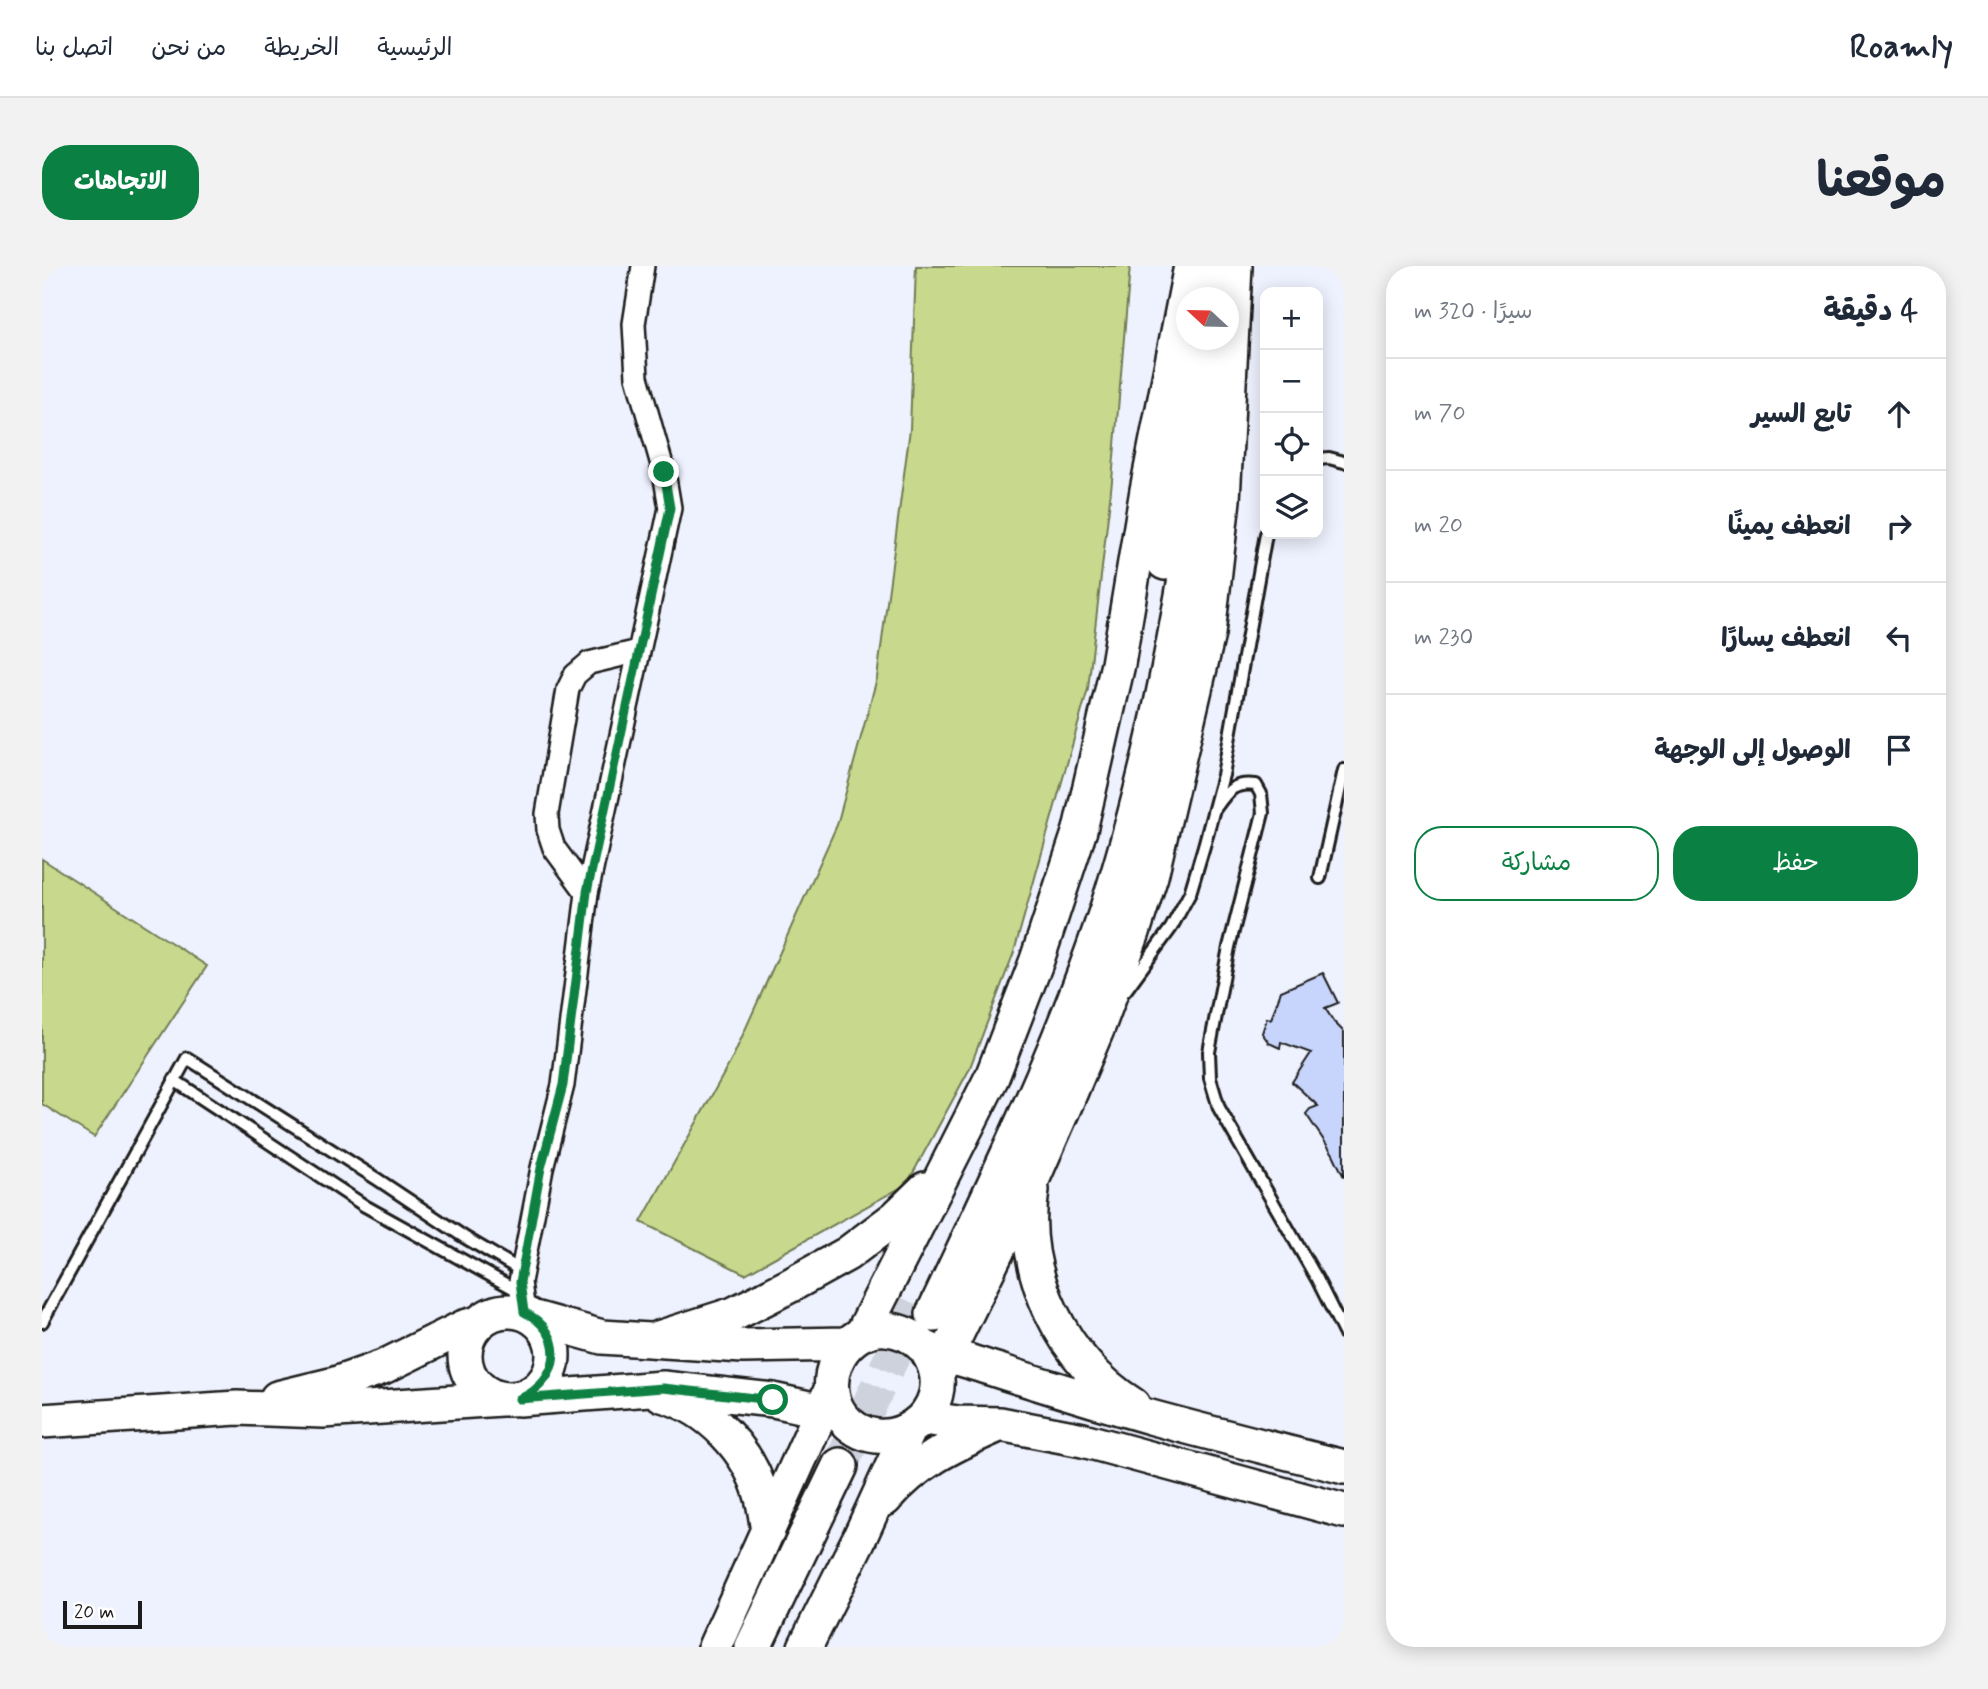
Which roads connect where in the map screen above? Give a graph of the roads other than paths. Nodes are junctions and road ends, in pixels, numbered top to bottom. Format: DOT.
graph roads {
  1 [pos="643,266"];
  2 [pos="1191,266"];
  3 [pos="1197,266"];
  4 [pos="1227,266"];
  5 [pos="1235,266"];
  6 [pos="1196,287"];
  7 [pos="1224,287"];
  8 [pos="1193,350"];
  9 [pos="1216,350"];
  10 [pos="1323,459"];
  11 [pos="1344,462"];
  12 [pos="1265,539"];
  13 [pos="639,651"];
  14 [pos="1344,770"];
  15 [pos="1214,810"];
  16 [pos="1321,878"];
  17 [pos="587,892"];
  18 [pos="1098,1027"];
  19 [pos="174,1080"];
  20 [pos="953,1154"];
  21 [pos="1034,1176"];
  22 [pos="522,1270"];
  23 [pos="526,1307"];
  24 [pos="42,1322"];
  25 [pos="478,1323"];
  26 [pos="1344,1333"];
  27 [pos="855,1339"];
  28 [pos="652,1340"];
  29 [pos="936,1359"];
  30 [pos="639,1389"];
  31 [pos="510,1399"];
  32 [pos="832,1405"];
  33 [pos="237,1408"];
  34 [pos="1153,1417"];
  35 [pos="42,1421"];
  36 [pos="916,1424"];
  37 [pos="1000,1424"];
  38 [pos="1344,1467"];
  39 [pos="1344,1511"];
  40 [pos="768,1531"];
  41 [pos="859,1539"];
  42 [pos="715,1647"];
  43 [pos="753,1647"];
  44 [pos="772,1647"];
  45 [pos="805,1647"];
  1 -- 13 [label="street"];
  2 -- 20 [label="main road"];
  3 -- 6 [label="highway"];
  4 -- 7 [label="highway"];
  5 -- 18 [label="main road"];
  8 -- 9 [label="highway"];
  10 -- 11 [label="lane"];
  12 -- 15 [label="lane"];
  13 -- 17 [label="street"];
  13 -- 17 [label="street"];
  14 -- 16 [label="lane"];
  15 -- 18 [label="lane"];
  15 -- 26 [label="lane"];
  17 -- 22 [label="street"];
  18 -- 21 [label="main road"];
  19 -- 22 [label="lane"];
  19 -- 23 [label="lane"];
  19 -- 24 [label="lane"];
  20 -- 27 [label="main road"];
  20 -- 28 [label="main road"];
  21 -- 29 [label="main road"];
  21 -- 34 [label="main road"];
  22 -- 23 [label="street"];
  23 -- 25 [label="main road"];
  23 -- 28 [label="main road"];
  23 -- 31 [label="main road"];
  25 -- 31 [label="main road"];
  25 -- 33 [label="main road"];
  27 -- 28 [label="main road"];
  27 -- 29 [label="main road"];
  27 -- 32 [label="main road"];
  29 -- 34 [label="main road"];
  29 -- 36 [label="main road"];
  30 -- 31 [label="main road"];
  30 -- 32 [label="main road"];
  30 -- 40 [label="main road"];
  31 -- 33 [label="main road"];
  32 -- 36 [label="main road"];
  32 -- 40 [label="main road"];
  33 -- 35 [label="main road"];
  34 -- 38 [label="main road"];
  36 -- 37 [label="main road"];
  36 -- 41 [label="main road"];
  37 -- 39 [label="main road"];
  37 -- 41 [label="main road"];
  40 -- 42 [label="main road"];
  41 -- 45 [label="main road"];
  43 -- 44 [label="highway"];
}
